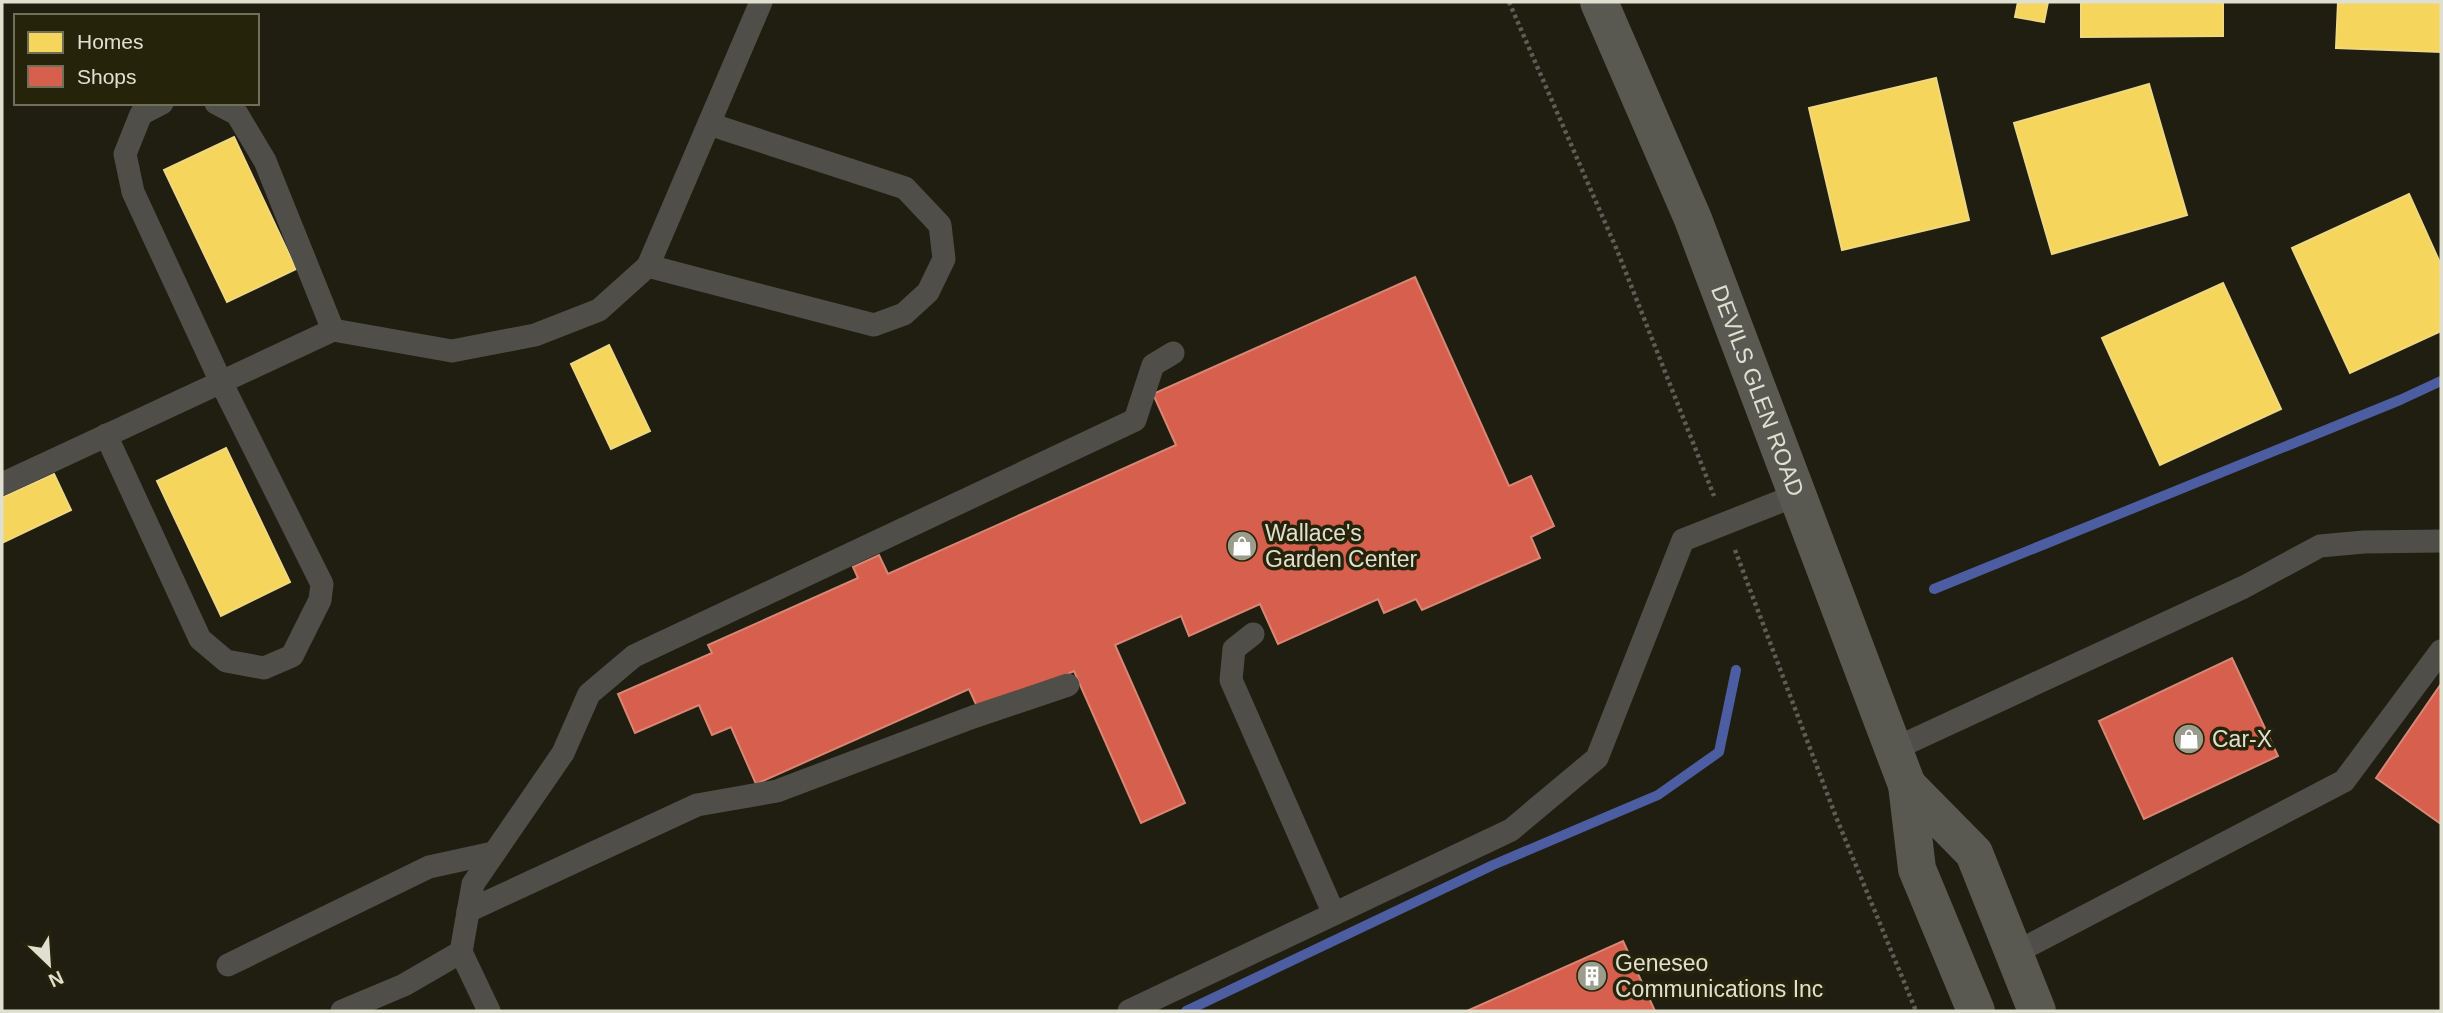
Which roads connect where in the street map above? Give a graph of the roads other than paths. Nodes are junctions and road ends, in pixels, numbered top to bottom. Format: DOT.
graph roads {
  1 [pos="761,2"];
  2 [pos="1600,2"];
  3 [pos="158,105"];
  4 [pos="220,105"];
  5 [pos="709,124"];
  6 [pos="648,266"];
  7 [pos="333,330"];
  8 [pos="1173,352"];
  9 [pos="221,382"];
  10 [pos="106,435"];
  11 [pos="2,484"];
  12 [pos="1797,495"];
  13 [pos="2441,541"];
  14 [pos="1253,634"];
  15 [pos="2441,651"];
  16 [pos="1068,685"];
  17 [pos="1892,750"];
  18 [pos="1907,785"];
  19 [pos="493,853"];
  20 [pos="468,911"];
  21 [pos="1334,914"];
  22 [pos="461,952"];
  23 [pos="2013,954"];
  24 [pos="228,965"];
  25 [pos="342,1011"];
  26 [pos="489,1011"];
  27 [pos="1129,1011"];
  28 [pos="1976,1011"];
  29 [pos="2037,1011"];
  1 -- 5 [label="lane"];
  2 -- 12 [label="main road, DEVILS GLEN ROAD"];
  3 -- 9 [label="lane"];
  4 -- 7 [label="lane"];
  5 -- 6 [label="lane"];
  5 -- 6 [label="lane"];
  6 -- 7 [label="lane"];
  7 -- 9 [label="lane"];
  8 -- 19 [label="lane"];
  9 -- 10 [label="lane"];
  9 -- 10 [label="lane"];
  10 -- 11 [label="lane"];
  12 -- 17 [label="main road, DEVILS GLEN ROAD"];
  12 -- 21 [label="lane"];
  13 -- 17 [label="lane"];
  14 -- 21 [label="lane"];
  15 -- 23 [label="lane"];
  16 -- 20 [label="lane"];
  17 -- 18 [label="main road, DEVILS GLEN ROAD"];
  18 -- 23 [label="main road, DEVILS GLEN ROAD"];
  18 -- 28 [label="main road, DEVILS GLEN ROAD"];
  19 -- 20 [label="lane"];
  19 -- 24 [label="lane"];
  20 -- 22 [label="lane"];
  21 -- 27 [label="lane"];
  22 -- 25 [label="lane"];
  22 -- 26 [label="lane"];
  23 -- 29 [label="main road, DEVILS GLEN ROAD"];
}
